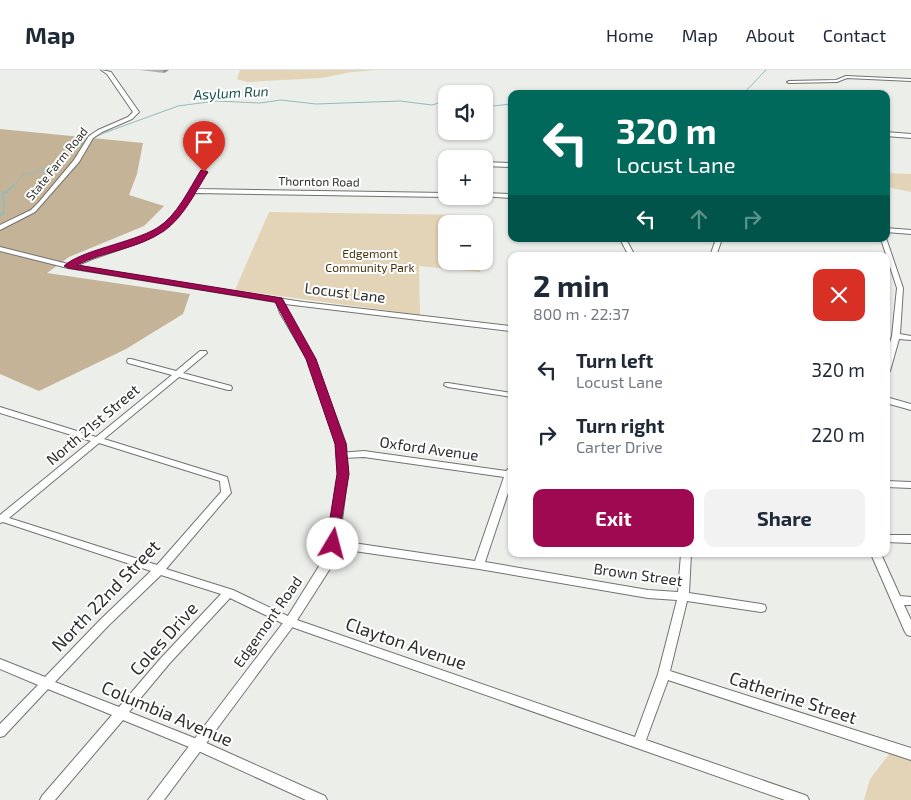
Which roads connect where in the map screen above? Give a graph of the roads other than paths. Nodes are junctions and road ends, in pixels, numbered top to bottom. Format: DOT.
graph roads {
  1 [pos="104,70"];
  2 [pos="847,70"];
  3 [pos="846,77"];
  4 [pos="911,80"];
  5 [pos="789,82"];
  6 [pos="890,134"];
  7 [pos="911,136"];
  8 [pos="493,164"];
  9 [pos="508,165"];
  10 [pos="204,172"];
  11 [pos="192,191"];
  12 [pos="438,195"];
  13 [pos="493,195"];
  14 [pos="508,196"];
  15 [pos="0,228"];
  16 [pos="890,230"];
  17 [pos="911,232"];
  18 [pos="0,249"];
  19 [pos="890,257"];
  20 [pos="68,266"];
  21 [pos="279,300"];
  22 [pos="508,328"];
  23 [pos="896,336"];
  24 [pos="911,338"];
  25 [pos="204,353"];
  26 [pos="890,357"];
  27 [pos="131,361"];
  28 [pos="178,373"];
  29 [pos="448,385"];
  30 [pos="228,388"];
  31 [pos="508,395"];
  32 [pos="890,401"];
  33 [pos="911,407"];
  34 [pos="0,410"];
  35 [pos="97,440"];
  36 [pos="343,455"];
  37 [pos="508,473"];
  38 [pos="224,479"];
  39 [pos="508,482"];
  40 [pos="890,484"];
  41 [pos="911,485"];
  42 [pos="0,519"];
  43 [pos="890,538"];
  44 [pos="911,539"];
  45 [pos="333,544"];
  46 [pos="686,557"];
  47 [pos="877,557"];
  48 [pos="480,565"];
  49 [pos="158,571"];
  50 [pos="229,593"];
  51 [pos="683,596"];
  52 [pos="897,600"];
  53 [pos="911,601"];
  54 [pos="761,608"];
  55 [pos="290,622"];
  56 [pos="911,632"];
  57 [pos="0,664"];
  58 [pos="664,674"];
  59 [pos="45,684"];
  60 [pos="120,713"];
  61 [pos="0,732"];
  62 [pos="639,743"];
  63 [pos="198,745"];
  64 [pos="911,754"];
  65 [pos="47,800"];
  66 [pos="155,800"];
  67 [pos="320,800"];
  68 [pos="802,800"];
  1 -- 15 [label="street, State Farm Road"];
  2 -- 3 [label="street"];
  3 -- 4 [label="street"];
  3 -- 5 [label="street"];
  6 -- 7 [label="street"];
  8 -- 9 [label="street"];
  10 -- 11 [label="street"];
  11 -- 12 [label="street, Thornton Road"];
  11 -- 20 [label="street"];
  13 -- 14 [label="street"];
  16 -- 17 [label="street"];
  18 -- 20 [label="street, Locust Lane"];
  19 -- 23 [label="street"];
  20 -- 21 [label="street, Locust Lane"];
  21 -- 22 [label="street, Locust Lane"];
  21 -- 36 [label="street, Edgemont Road"];
  23 -- 24 [label="street"];
  23 -- 26 [label="street"];
  25 -- 28 [label="street, North 21st Street"];
  27 -- 28 [label="street"];
  28 -- 30 [label="street"];
  28 -- 35 [label="street, North 21st Street"];
  29 -- 31 [label="street"];
  32 -- 33 [label="street"];
  34 -- 35 [label="street"];
  35 -- 38 [label="street"];
  35 -- 42 [label="street, North 21st Street"];
  36 -- 37 [label="street, Oxford Avenue"];
  36 -- 45 [label="street, Edgemont Road"];
  38 -- 49 [label="street, North 22nd Street"];
  39 -- 48 [label="street"];
  40 -- 41 [label="street"];
  42 -- 49 [label="street, Clayton Avenue"];
  43 -- 44 [label="street"];
  45 -- 48 [label="street, Brown Street"];
  45 -- 55 [label="street, Edgemont Road"];
  46 -- 51 [label="street"];
  47 -- 52 [label="street"];
  48 -- 51 [label="street, Brown Street"];
  49 -- 50 [label="street, Clayton Avenue"];
  49 -- 59 [label="street, North 22nd Street"];
  50 -- 55 [label="street, Clayton Avenue"];
  50 -- 60 [label="street, Coles Drive"];
  51 -- 54 [label="street, Brown Street"];
  51 -- 58 [label="street"];
  52 -- 53 [label="street"];
  52 -- 56 [label="street"];
  55 -- 62 [label="street, Clayton Avenue"];
  55 -- 63 [label="street, Edgemont Road"];
  57 -- 59 [label="street, Columbia Avenue"];
  58 -- 62 [label="street"];
  58 -- 64 [label="street, Catherine Street"];
  59 -- 60 [label="street, Columbia Avenue"];
  59 -- 61 [label="street, North 22nd Street"];
  60 -- 63 [label="street, Columbia Avenue"];
  60 -- 65 [label="street, Coles Drive"];
  62 -- 68 [label="street, Clayton Avenue"];
  63 -- 66 [label="street, Edgemont Road"];
  63 -- 67 [label="street, Columbia Avenue"];
}
